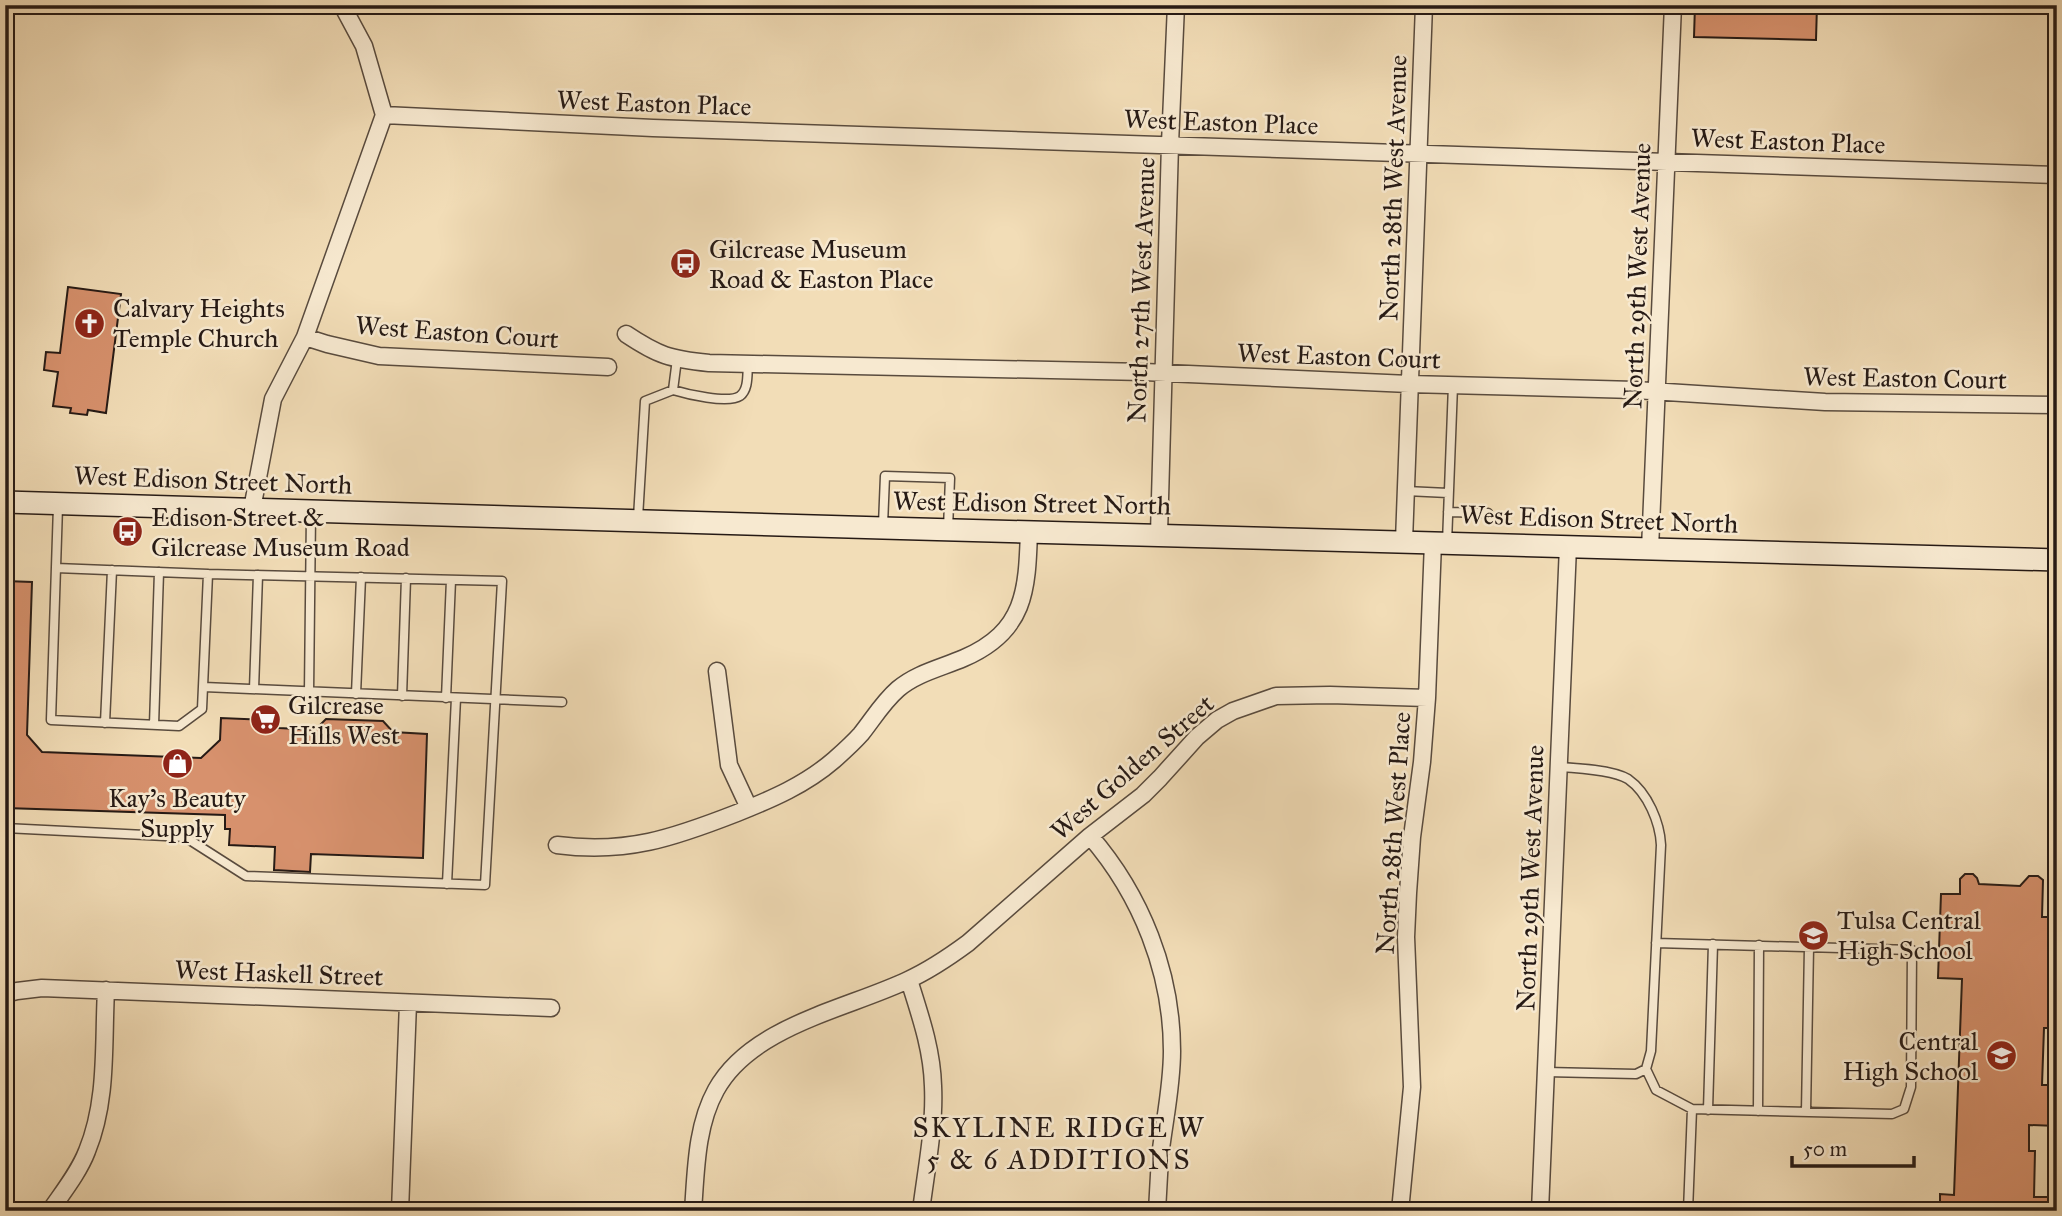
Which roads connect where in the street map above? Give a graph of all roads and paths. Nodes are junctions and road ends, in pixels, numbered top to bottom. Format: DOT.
graph roads {
  1 [pos="342,5"];
  2 [pos="1176,5"];
  3 [pos="1424,5"];
  4 [pos="1673,5"];
  5 [pos="384,115"];
  6 [pos="1170,144"];
  7 [pos="1419,155"];
  8 [pos="1666,161"];
  9 [pos="2057,176"];
  10 [pos="626,334"];
  11 [pos="305,337"];
  12 [pos="677,359"];
  13 [pos="748,364"];
  14 [pos="608,367"];
  15 [pos="1163,374"];
  16 [pos="1409,384"];
  17 [pos="1452,385"];
  18 [pos="673,390"];
  19 [pos="1658,392"];
  20 [pos="2057,405"];
  21 [pos="1406,491"];
  22 [pos="1448,493"];
  23 [pos="5,502"];
  24 [pos="59,503"];
  25 [pos="253,509"];
  26 [pos="311,511"];
  27 [pos="1448,512"];
  28 [pos="1488,513"];
  29 [pos="637,521"];
  30 [pos="883,528"];
  31 [pos="948,529"];
  32 [pos="1029,531"];
  33 [pos="1159,534"];
  34 [pos="1404,541"];
  35 [pos="1440,542"];
  36 [pos="1568,546"];
  37 [pos="1650,549"];
  38 [pos="2057,560"];
  39 [pos="56,568"];
  40 [pos="111,570"];
  41 [pos="159,572"];
  42 [pos="208,574"];
  43 [pos="258,575"];
  44 [pos="310,576"];
  45 [pos="361,577"];
  46 [pos="406,579"];
  47 [pos="452,580"];
  48 [pos="717,671"];
  49 [pos="204,687"];
  50 [pos="254,689"];
  51 [pos="309,692"];
  52 [pos="355,694"];
  53 [pos="402,696"];
  54 [pos="451,698"];
  55 [pos="1427,698"];
  56 [pos="496,700"];
  57 [pos="562,702"];
  58 [pos="105,723"];
  59 [pos="154,725"];
  60 [pos="1559,767"];
  61 [pos="749,808"];
  62 [pos="5,828"];
  63 [pos="1090,836"];
  64 [pos="557,845"];
  65 [pos="447,884"];
  66 [pos="1656,943"];
  67 [pos="1713,944"];
  68 [pos="1759,946"];
  69 [pos="1809,947"];
  70 [pos="909,980"];
  71 [pos="106,990"];
  72 [pos="5,994"];
  73 [pos="408,1003"];
  74 [pos="551,1008"];
  75 [pos="1646,1069"];
  76 [pos="1546,1072"];
  77 [pos="1692,1110"];
  78 [pos="1708,1110"];
  79 [pos="1758,1111"];
  80 [pos="1807,1112"];
  81 [pos="50,1211"];
  82 [pos="400,1211"];
  83 [pos="693,1211"];
  84 [pos="921,1211"];
  85 [pos="1157,1211"];
  86 [pos="1400,1211"];
  87 [pos="1540,1211"];
  88 [pos="1688,1211"];
  1 -- 5 [label="street"];
  2 -- 6 [label="street, North 27th West Avenue"];
  3 -- 7 [label="street, North 28th West Avenue"];
  4 -- 8 [label="street, North 29th West Avenue"];
  5 -- 6 [label="street, West Easton Place"];
  5 -- 11 [label="street"];
  6 -- 7 [label="street, West Easton Place"];
  6 -- 15 [label="street, North 27th West Avenue"];
  7 -- 8 [label="street, West Easton Place"];
  7 -- 16 [label="street, North 28th West Avenue"];
  8 -- 9 [label="street, West Easton Place"];
  8 -- 19 [label="street, North 29th West Avenue"];
  10 -- 12 [label="street, West Easton Court"];
  11 -- 14 [label="street, West Easton Court"];
  11 -- 25 [label="street"];
  12 -- 13 [label="street, West Easton Court"];
  12 -- 18 [label="lane"];
  13 -- 15 [label="street, West Easton Court"];
  13 -- 18 [label="lane"];
  15 -- 16 [label="street, West Easton Court"];
  15 -- 33 [label="street, North 27th West Avenue"];
  16 -- 17 [label="street, West Easton Court"];
  16 -- 21 [label="street, North 28th West Avenue"];
  17 -- 19 [label="street, West Easton Court"];
  17 -- 22 [label="lane"];
  18 -- 29 [label="lane"];
  19 -- 20 [label="street, West Easton Court"];
  19 -- 37 [label="street, North 29th West Avenue"];
  21 -- 22 [label="lane"];
  21 -- 34 [label="street, North 28th West Avenue"];
  22 -- 27 [label="lane"];
  23 -- 24 [label="main road, West Edison Street North"];
  24 -- 25 [label="main road, West Edison Street North"];
  24 -- 39 [label="lane"];
  25 -- 26 [label="main road, West Edison Street North"];
  26 -- 29 [label="main road, West Edison Street North"];
  26 -- 44 [label="lane"];
  27 -- 28 [label="lane"];
  27 -- 35 [label="lane"];
  29 -- 30 [label="main road, West Edison Street North"];
  30 -- 31 [label="main road, West Edison Street North"];
  30 -- 31 [label="lane"];
  31 -- 32 [label="main road, West Edison Street North"];
  32 -- 33 [label="main road, West Edison Street North"];
  32 -- 61 [label="street"];
  33 -- 34 [label="main road, West Edison Street North"];
  34 -- 35 [label="main road, West Edison Street North"];
  35 -- 36 [label="main road, West Edison Street North"];
  35 -- 55 [label="street, North 28th West Place"];
  36 -- 37 [label="main road, West Edison Street North"];
  36 -- 60 [label="street, North 29th West Avenue"];
  37 -- 38 [label="main road, West Edison Street North"];
  39 -- 40 [label="lane"];
  39 -- 58 [label="lane"];
  40 -- 41 [label="lane"];
  40 -- 58 [label="lane"];
  41 -- 42 [label="lane"];
  41 -- 59 [label="lane"];
  42 -- 43 [label="lane"];
  42 -- 49 [label="lane"];
  43 -- 44 [label="lane"];
  43 -- 50 [label="lane"];
  44 -- 45 [label="lane"];
  44 -- 51 [label="lane"];
  45 -- 46 [label="lane"];
  45 -- 52 [label="lane"];
  46 -- 47 [label="lane"];
  46 -- 53 [label="lane"];
  47 -- 54 [label="lane"];
  47 -- 56 [label="lane"];
  48 -- 61 [label="street"];
  49 -- 50 [label="lane"];
  49 -- 59 [label="lane"];
  50 -- 51 [label="lane"];
  51 -- 52 [label="lane"];
  52 -- 53 [label="lane"];
  53 -- 54 [label="lane"];
  54 -- 56 [label="lane"];
  54 -- 65 [label="lane"];
  55 -- 63 [label="street, West Golden Street"];
  55 -- 86 [label="street, North 28th West Place"];
  56 -- 57 [label="lane"];
  56 -- 65 [label="lane"];
  58 -- 59 [label="lane"];
  60 -- 66 [label="lane"];
  60 -- 76 [label="street, North 29th West Avenue"];
  61 -- 64 [label="street"];
  62 -- 65 [label="lane"];
  63 -- 70 [label="street, West Golden Street"];
  63 -- 85 [label="street"];
  66 -- 67 [label="lane"];
  66 -- 75 [label="lane"];
  67 -- 68 [label="lane"];
  67 -- 78 [label="lane"];
  68 -- 69 [label="lane"];
  68 -- 79 [label="lane"];
  69 -- 80 [label="lane"];
  69 -- 80 [label="lane"];
  70 -- 83 [label="street, West Golden Street"];
  70 -- 84 [label="street"];
  71 -- 72 [label="street, West Haskell Street"];
  71 -- 73 [label="street, West Haskell Street"];
  71 -- 81 [label="street"];
  73 -- 74 [label="street, West Haskell Street"];
  73 -- 82 [label="street"];
  75 -- 76 [label="lane"];
  75 -- 77 [label="lane"];
  76 -- 87 [label="street, North 29th West Avenue"];
  77 -- 78 [label="lane"];
  77 -- 88 [label="lane"];
  78 -- 79 [label="lane"];
  79 -- 80 [label="lane"];
}
